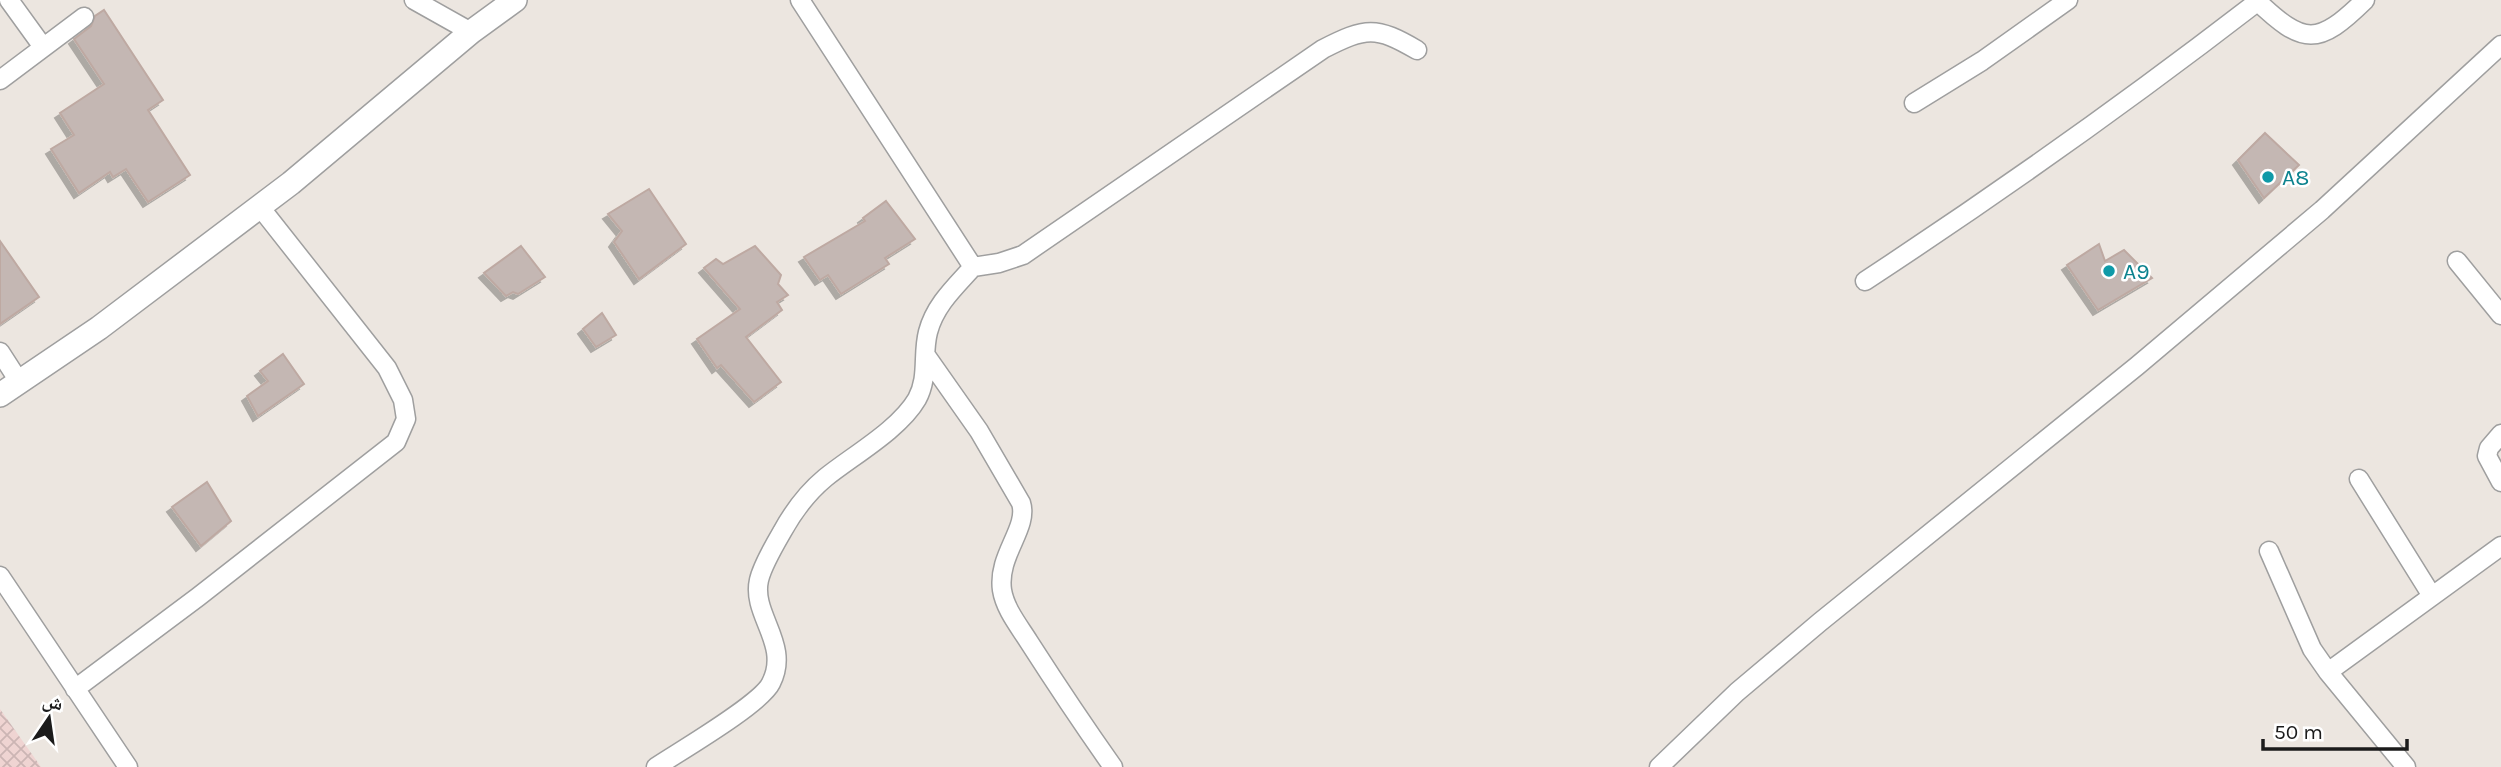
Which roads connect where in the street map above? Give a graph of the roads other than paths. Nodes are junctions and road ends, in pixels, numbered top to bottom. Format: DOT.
graph roads {
  1 [pos="9,0"];
  2 [pos="414,0"];
  3 [pos="515,0"];
  4 [pos="800,0"];
  5 [pos="2068,0"];
  6 [pos="2365,0"];
  7 [pos="2256,1"];
  8 [pos="84,17"];
  9 [pos="471,32"];
  10 [pos="2501,45"];
  11 [pos="43,47"];
  12 [pos="1417,50"];
  13 [pos="0,80"];
  14 [pos="1914,103"];
  15 [pos="260,207"];
  16 [pos="2457,261"];
  17 [pos="973,267"];
  18 [pos="1865,281"];
  19 [pos="2501,315"];
  20 [pos="0,352"];
  21 [pos="927,357"];
  22 [pos="20,383"];
  23 [pos="0,395"];
  24 [pos="2501,434"];
  25 [pos="2359,479"];
  26 [pos="2501,482"];
  27 [pos="2501,546"];
  28 [pos="2269,551"];
  29 [pos="0,576"];
  30 [pos="2432,596"];
  31 [pos="2328,672"];
  32 [pos="75,689"];
  33 [pos="128,767"];
  34 [pos="656,767"];
  35 [pos="1113,767"];
  36 [pos="1659,767"];
  37 [pos="2406,767"];
  1 -- 11 [label="street"];
  2 -- 9 [label="street"];
  3 -- 9 [label="street"];
  4 -- 17 [label="street"];
  5 -- 14 [label="street"];
  6 -- 7 [label="street"];
  7 -- 18 [label="street"];
  8 -- 11 [label="street"];
  9 -- 15 [label="street"];
  10 -- 36 [label="street"];
  11 -- 13 [label="street"];
  12 -- 17 [label="street"];
  15 -- 22 [label="street"];
  15 -- 32 [label="street"];
  16 -- 19 [label="street"];
  17 -- 21 [label="street"];
  20 -- 22 [label="street"];
  21 -- 34 [label="street"];
  21 -- 35 [label="street"];
  22 -- 23 [label="street"];
  24 -- 26 [label="street"];
  25 -- 30 [label="street"];
  27 -- 30 [label="street"];
  28 -- 31 [label="street"];
  29 -- 32 [label="street"];
  30 -- 31 [label="street"];
  31 -- 37 [label="street"];
  32 -- 33 [label="street"];
}
